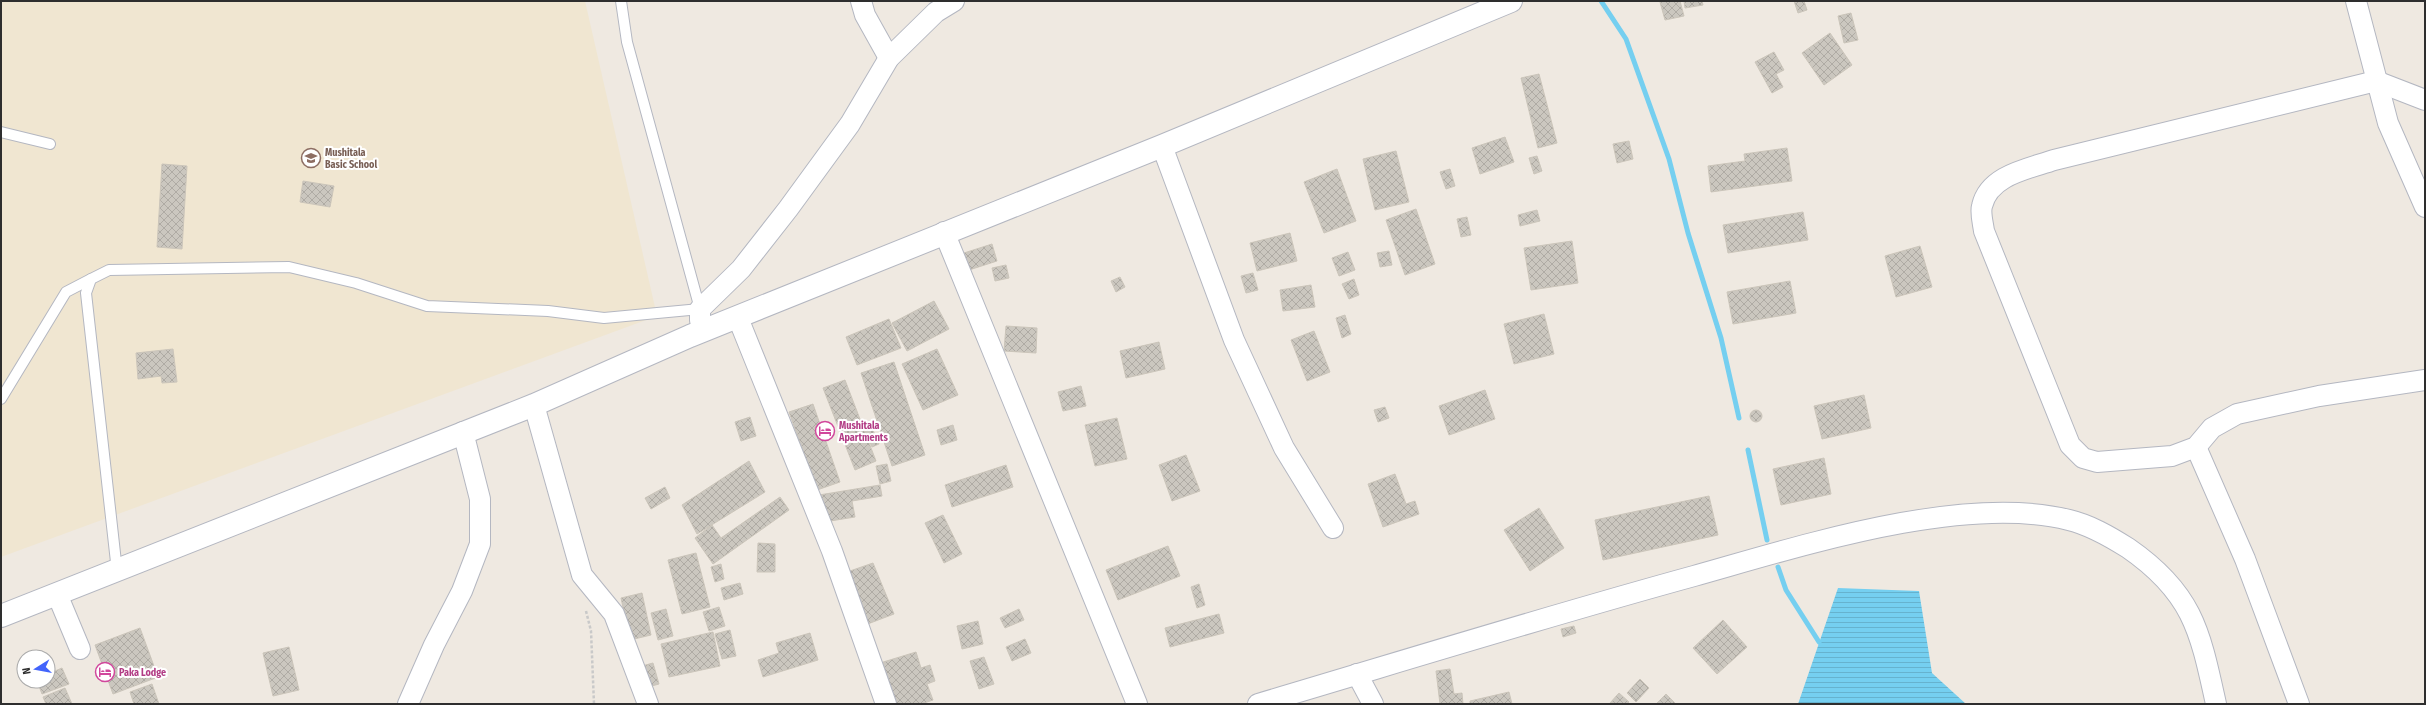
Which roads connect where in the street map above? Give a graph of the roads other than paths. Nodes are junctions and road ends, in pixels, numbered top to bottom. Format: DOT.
graph roads {
  1 [pos="621,1"];
  2 [pos="861,1"];
  3 [pos="954,1"];
  4 [pos="1511,1"];
  5 [pos="2356,1"];
  6 [pos="889,58"];
  7 [pos="2376,80"];
  8 [pos="2425,100"];
  9 [pos="1,132"];
  10 [pos="50,144"];
  11 [pos="1162,146"];
  12 [pos="2425,207"];
  13 [pos="944,232"];
  14 [pos="91,279"];
  15 [pos="700,309"];
  16 [pos="738,318"];
  17 [pos="703,331"];
  18 [pos="2425,380"];
  19 [pos="1,399"];
  20 [pos="534,405"];
  21 [pos="463,432"];
  22 [pos="2196,447"];
  23 [pos="1333,528"];
  24 [pos="117,571"];
  25 [pos="57,594"];
  26 [pos="1,616"];
  27 [pos="80,649"];
  28 [pos="1357,674"];
  29 [pos="408,704"];
  30 [pos="648,704"];
  31 [pos="886,704"];
  32 [pos="1137,704"];
  33 [pos="1258,704"];
  34 [pos="1374,704"];
  35 [pos="2216,704"];
  36 [pos="2299,704"];
  1 -- 15 [label="lane"];
  2 -- 6 [label="street"];
  3 -- 6 [label="street"];
  4 -- 11 [label="main road"];
  5 -- 7 [label="street"];
  6 -- 15 [label="street"];
  7 -- 8 [label="street"];
  7 -- 12 [label="street"];
  7 -- 22 [label="street"];
  9 -- 10 [label="lane"];
  11 -- 13 [label="main road"];
  11 -- 23 [label="street"];
  13 -- 16 [label="main road"];
  13 -- 32 [label="street"];
  14 -- 15 [label="lane"];
  14 -- 19 [label="lane"];
  14 -- 24 [label="lane"];
  15 -- 17 [label="street"];
  16 -- 17 [label="main road"];
  16 -- 31 [label="street"];
  17 -- 20 [label="main road"];
  18 -- 22 [label="street"];
  20 -- 21 [label="main road"];
  20 -- 30 [label="street"];
  21 -- 24 [label="main road"];
  21 -- 29 [label="street"];
  22 -- 36 [label="street"];
  24 -- 25 [label="main road"];
  25 -- 26 [label="main road"];
  25 -- 27 [label="street"];
  28 -- 33 [label="street"];
  28 -- 34 [label="street"];
  28 -- 35 [label="street"];
}
